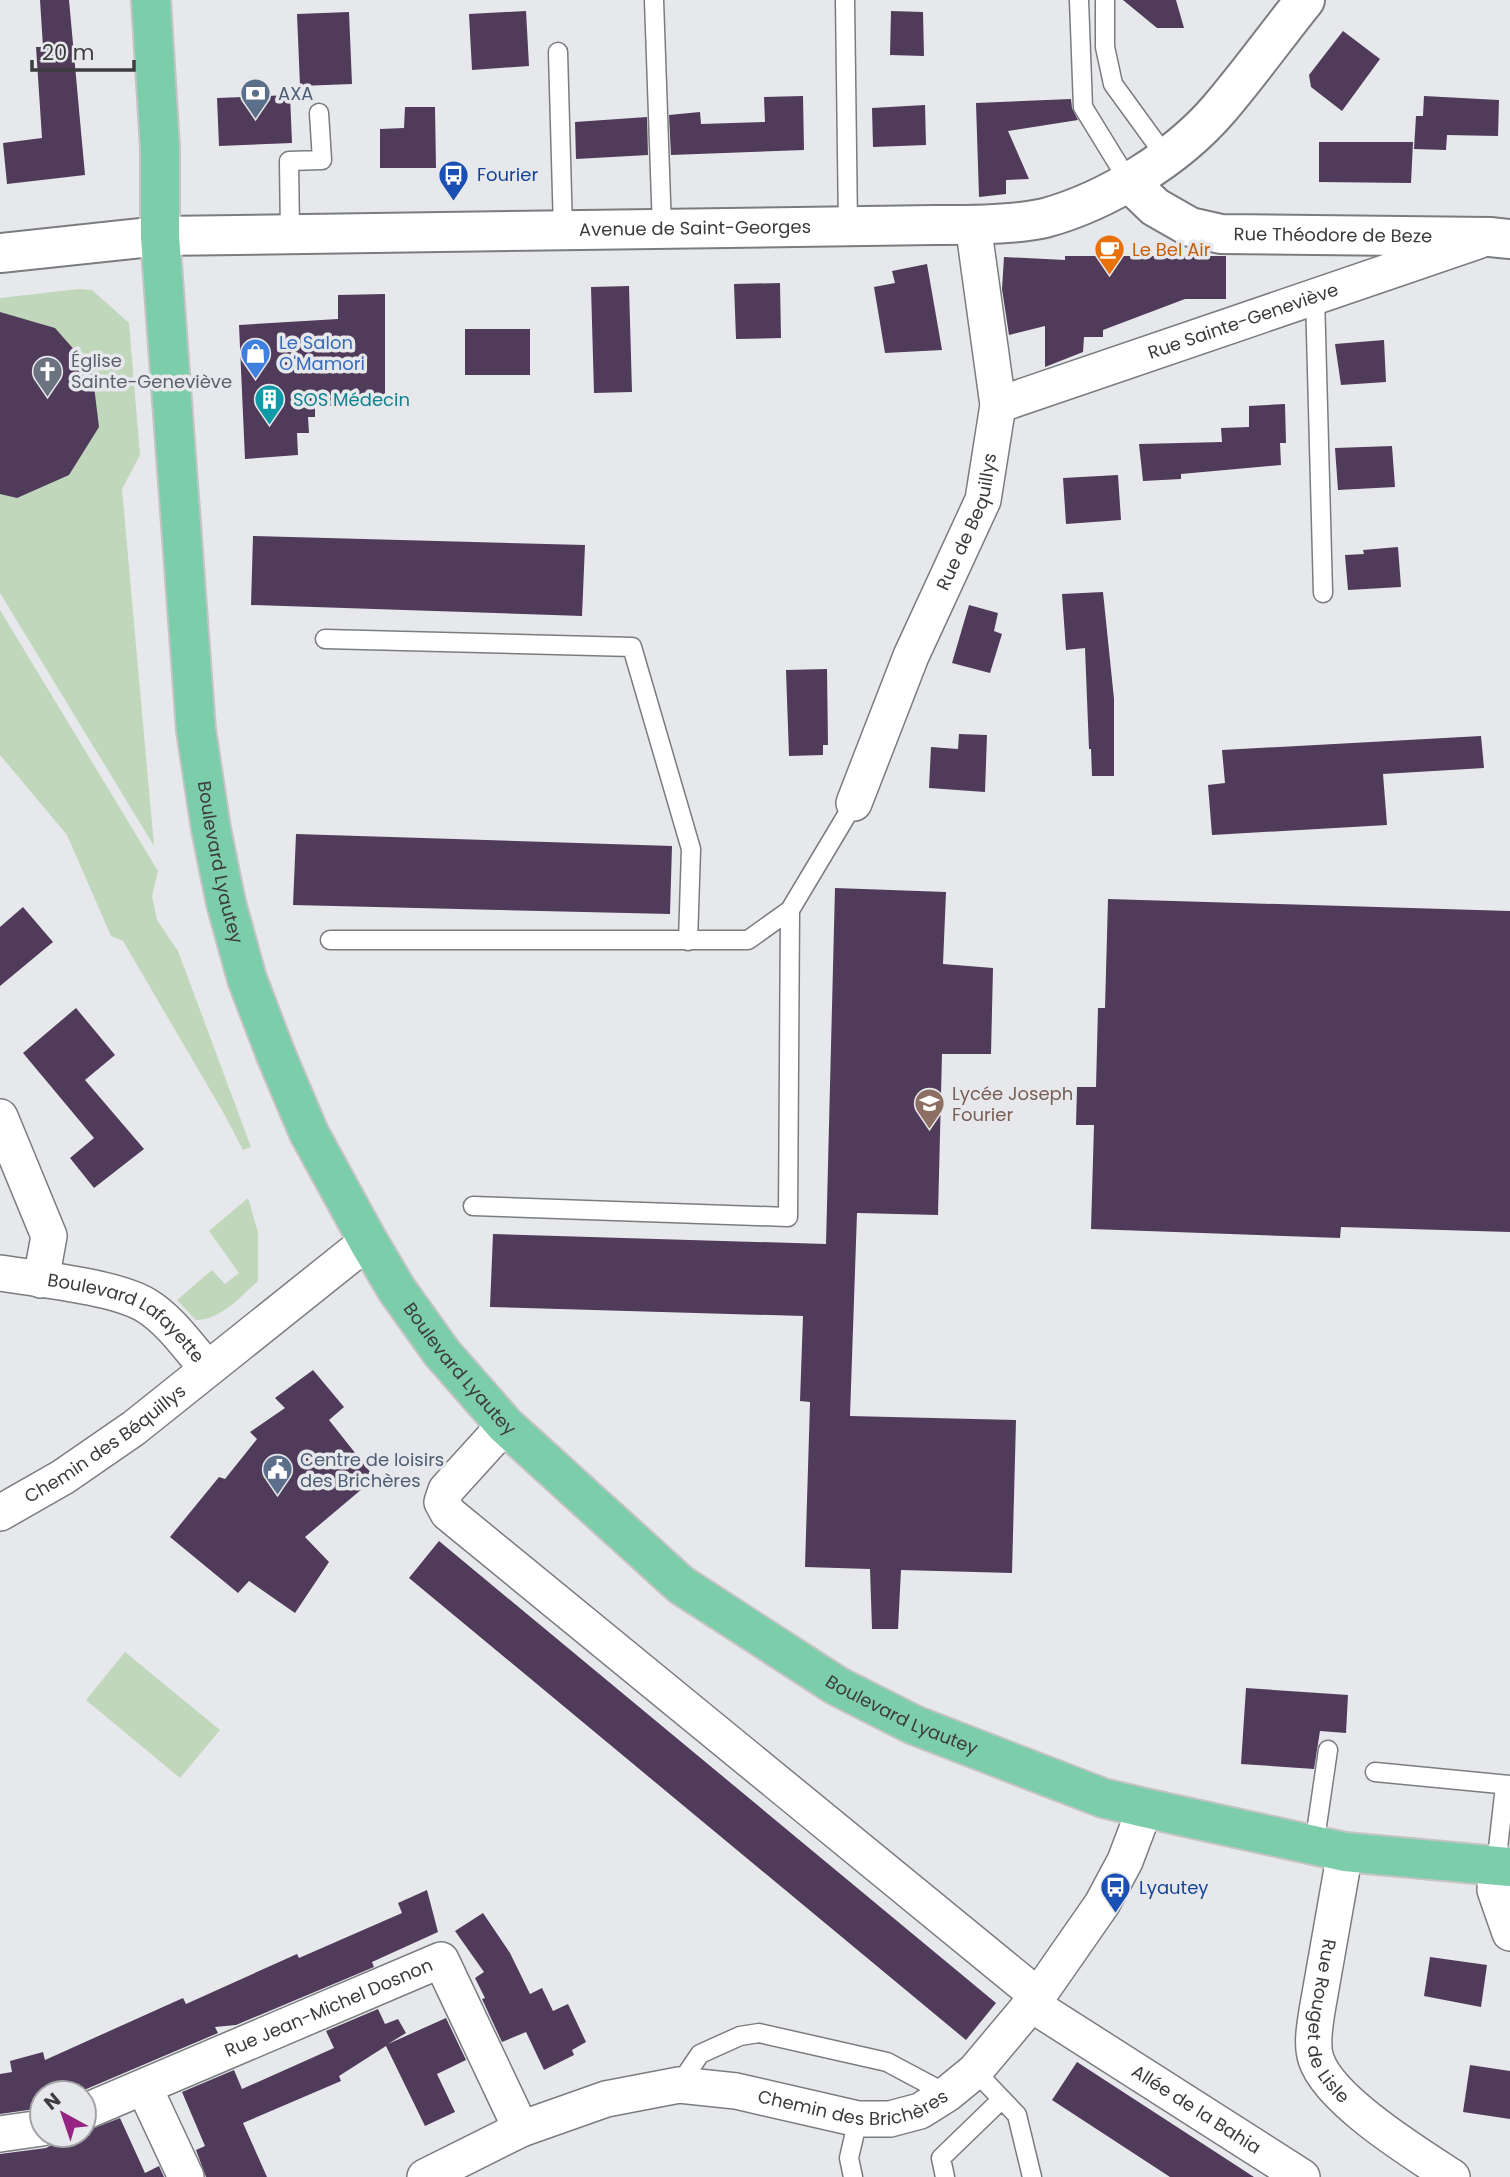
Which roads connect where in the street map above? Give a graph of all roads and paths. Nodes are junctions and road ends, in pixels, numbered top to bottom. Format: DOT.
graph roads {
  1 [pos="151,0"];
  2 [pos="654,0"];
  3 [pos="845,0"];
  4 [pos="1079,0"];
  5 [pos="1105,0"];
  6 [pos="1305,0"];
  7 [pos="558,52"];
  8 [pos="319,113"];
  9 [pos="1166,156"];
  10 [pos="1129,182"];
  11 [pos="974,224"];
  12 [pos="848,226"];
  13 [pos="662,229"];
  14 [pos="563,230"];
  15 [pos="290,233"];
  16 [pos="160,236"];
  17 [pos="1500,238"];
  18 [pos="0,253"];
  19 [pos="1315,296"];
  20 [pos="998,405"];
  21 [pos="1323,593"];
  22 [pos="325,639"];
  23 [pos="854,803"];
  24 [pos="790,910"];
  25 [pos="330,940"];
  26 [pos="688,941"];
  27 [pos="0,1117"];
  28 [pos="473,1206"];
  29 [pos="368,1241"];
  30 [pos="0,1273"];
  31 [pos="41,1280"];
  32 [pos="207,1368"];
  33 [pos="505,1424"];
  34 [pos="0,1513"];
  35 [pos="1328,1750"];
  36 [pos="1375,1772"];
  37 [pos="1507,1786"];
  38 [pos="1145,1808"];
  39 [pos="1329,1849"];
  40 [pos="1503,1867"];
  41 [pos="1510,1933"];
  42 [pos="1035,2000"];
  43 [pos="975,2071"];
  44 [pos="679,2085"];
  45 [pos="144,2087"];
  46 [pos="947,2094"];
  47 [pos="1003,2099"];
  48 [pos="98,2106"];
  49 [pos="858,2119"];
  50 [pos="521,2129"];
  51 [pos="28,2130"];
  52 [pos="0,2134"];
  53 [pos="186,2177"];
  54 [pos="425,2177"];
  55 [pos="853,2177"];
  56 [pos="946,2177"];
  57 [pos="1032,2177"];
  58 [pos="1302,2177"];
  59 [pos="1452,2177"];
  1 -- 16 [label="main road, Boulevard Lyautey"];
  2 -- 13 [label="lane"];
  3 -- 12 [label="lane"];
  4 -- 10 [label="lane"];
  5 -- 9 [label="lane"];
  6 -- 9 [label="main road, Avenue de Saint-Georges"];
  7 -- 14 [label="lane"];
  8 -- 15 [label="lane"];
  9 -- 10 [label="main road, Avenue de Saint-Georges"];
  10 -- 11 [label="main road, Avenue de Saint-Georges"];
  10 -- 17 [label="main road, Rue Théodore de Beze"];
  11 -- 12 [label="main road, Avenue de Saint-Georges"];
  11 -- 20 [label="street, Rue de Bequillys"];
  12 -- 13 [label="main road, Avenue de Saint-Georges"];
  13 -- 14 [label="main road, Avenue de Saint-Georges"];
  14 -- 15 [label="main road, Avenue de Saint-Georges"];
  15 -- 16 [label="main road, Avenue de Saint-Georges"];
  16 -- 18 [label="main road, Avenue de Saint-Georges"];
  16 -- 29 [label="main road, Boulevard Lyautey"];
  17 -- 19 [label="street, Rue Sainte-Geneviève"];
  19 -- 20 [label="street, Rue Sainte-Geneviève"];
  19 -- 21 [label="lane"];
  20 -- 23 [label="street, Rue de Bequillys"];
  22 -- 26 [label="lane"];
  23 -- 24 [label="lane"];
  24 -- 26 [label="lane"];
  24 -- 28 [label="lane"];
  25 -- 26 [label="lane"];
  27 -- 31 [label="street"];
  29 -- 32 [label="street, Boulevard Lafayette"];
  29 -- 33 [label="main road, Boulevard Lyautey"];
  30 -- 31 [label="street, Boulevard Lafayette"];
  31 -- 32 [label="street, Boulevard Lafayette"];
  32 -- 34 [label="street, Chemin des Béquillys"];
  33 -- 38 [label="main road, Boulevard Lyautey"];
  33 -- 42 [label="street, Allée de la Bahia"];
  35 -- 39 [label="lane"];
  36 -- 37 [label="lane"];
  37 -- 40 [label="lane"];
  38 -- 39 [label="main road, Boulevard Lyautey"];
  38 -- 42 [label="street, Chemin des Brichères"];
  39 -- 40 [label="main road, Boulevard Lyautey"];
  39 -- 59 [label="street, Rue Rouget de Lisle"];
  40 -- 41 [label="street"];
  42 -- 43 [label="street, Chemin des Brichères"];
  42 -- 58 [label="street, Allée de la Bahia"];
  43 -- 46 [label="street, Chemin des Brichères"];
  43 -- 47 [label="lane"];
  44 -- 46 [label="lane"];
  44 -- 49 [label="street, Chemin des Brichères"];
  44 -- 50 [label="street, Chemin des Brichères"];
  45 -- 48 [label="street, Rue Jean-Michel Dosnon"];
  45 -- 50 [label="street, Rue Jean-Michel Dosnon"];
  45 -- 53 [label="street"];
  46 -- 49 [label="street, Chemin des Brichères"];
  47 -- 56 [label="lane"];
  47 -- 57 [label="lane"];
  49 -- 55 [label="lane"];
  50 -- 54 [label="street, Chemin des Brichères"];
  51 -- 52 [label="street"];
}
